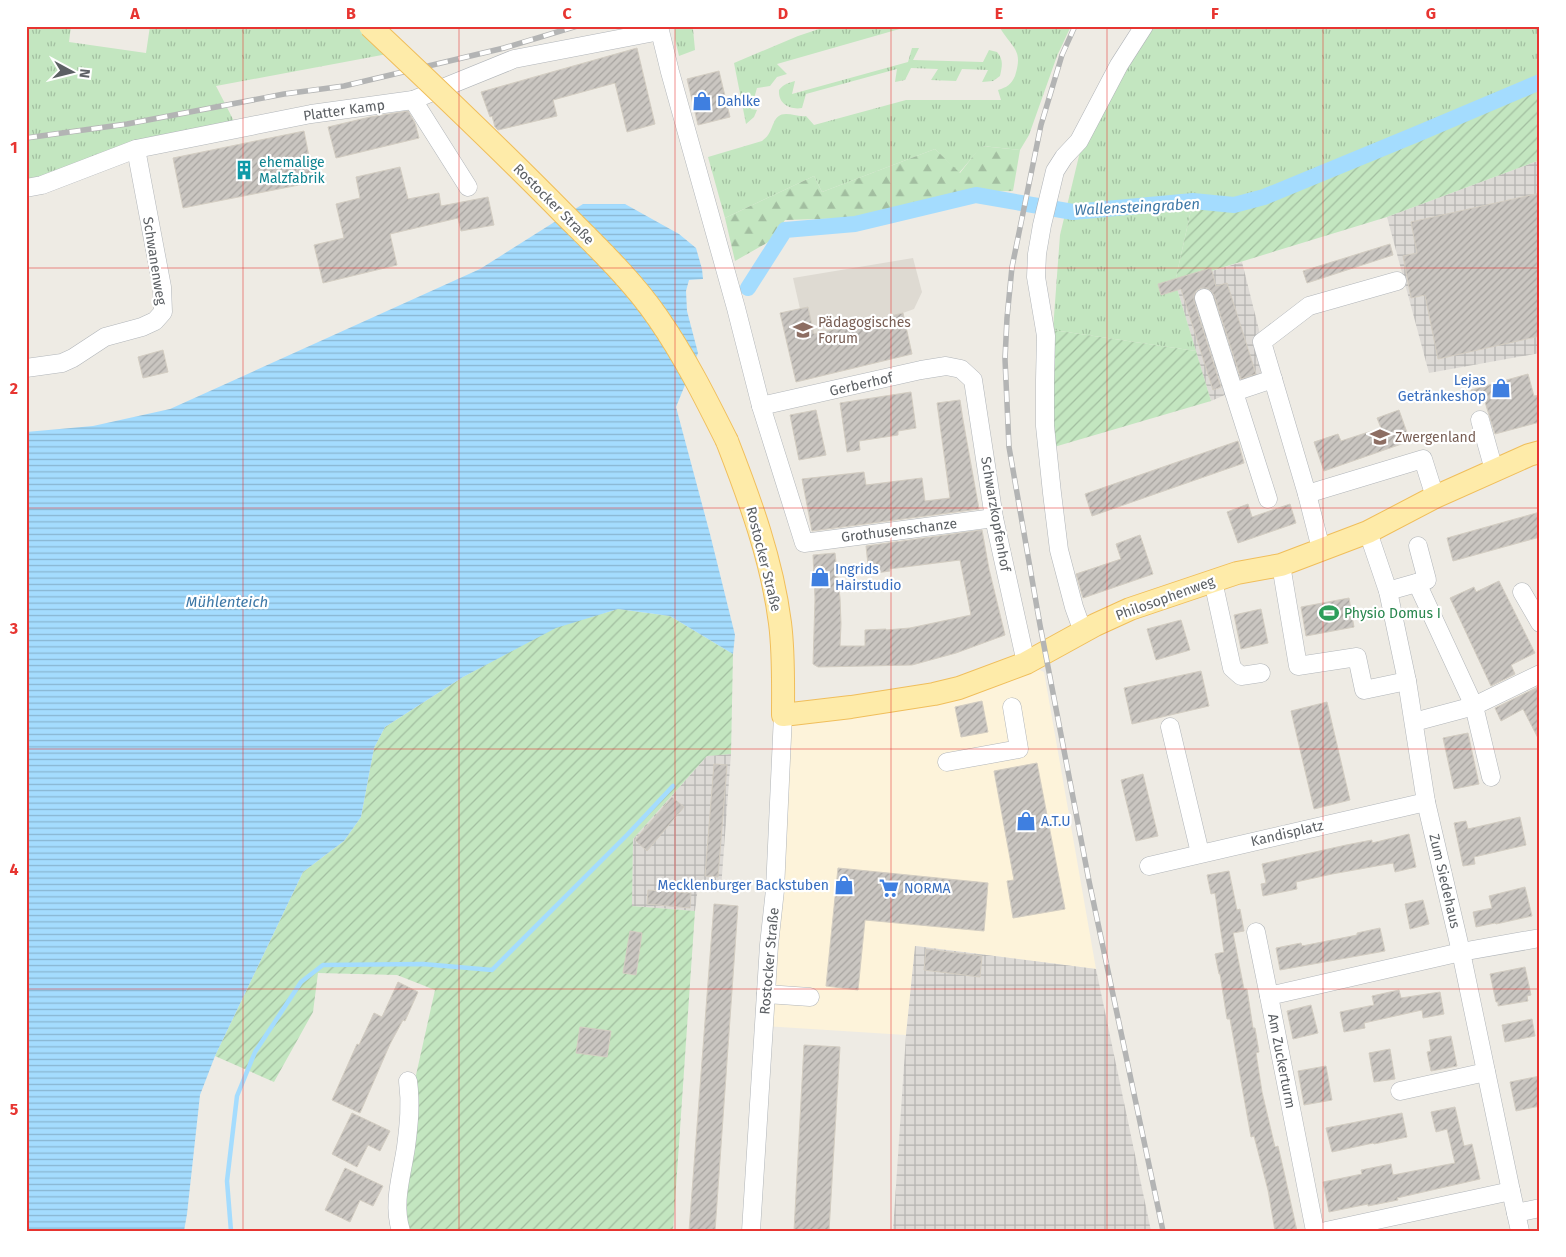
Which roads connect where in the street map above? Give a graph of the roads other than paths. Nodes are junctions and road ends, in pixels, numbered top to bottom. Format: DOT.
graph roads {
  1 [pos="370,26"];
  2 [pos="1144,26"];
  3 [pos="413,100"];
  4 [pos="136,149"];
  5 [pos="468,187"];
  6 [pos="26,188"];
  7 [pos="1397,281"];
  8 [pos="1204,298"];
  9 [pos="26,368"];
  10 [pos="961,369"];
  11 [pos="1273,379"];
  12 [pos="1234,392"];
  13 [pos="761,406"];
  14 [pos="1480,420"];
  15 [pos="1540,452"];
  16 [pos="1494,470"];
  17 [pos="1307,494"];
  18 [pos="1435,497"];
  19 [pos="1268,499"];
  20 [pos="994,518"];
  21 [pos="1368,532"];
  22 [pos="1418,546"];
  23 [pos="1321,549"];
  24 [pos="1281,565"];
  25 [pos="1212,581"];
  26 [pos="1417,583"];
  27 [pos="1388,591"];
  28 [pos="1522,592"];
  29 [pos="1540,624"];
  30 [pos="1083,632"];
  31 [pos="1026,662"];
  32 [pos="1262,673"];
  33 [pos="1540,674"];
  34 [pos="1407,681"];
  35 [pos="1474,706"];
  36 [pos="1012,707"];
  37 [pos="783,715"];
  38 [pos="1414,722"];
  39 [pos="1170,727"];
  40 [pos="947,762"];
  41 [pos="1491,777"];
  42 [pos="1426,802"];
  43 [pos="1200,853"];
  44 [pos="1149,866"];
  45 [pos="1256,932"];
  46 [pos="1540,938"];
  47 [pos="1461,952"];
  48 [pos="766,994"];
  49 [pos="810,996"];
  50 [pos="1269,996"];
  51 [pos="1486,1072"];
  52 [pos="408,1081"];
  53 [pos="1400,1090"];
  54 [pos="1511,1191"];
  55 [pos="1540,1208"];
  56 [pos="1516,1213"];
  57 [pos="400,1231"];
  58 [pos="751,1231"];
  59 [pos="1315,1231"];
  60 [pos="1326,1231"];
  61 [pos="1520,1231"];
  1 -- 37 [label="main road, Rostocker Straße, bridge"];
  2 -- 30 [label="street"];
  3 -- 4 [label="street, Platter Kamp"];
  3 -- 5 [label="street"];
  3 -- 13 [label="street, Platter Kamp"];
  4 -- 6 [label="street, Platter Kamp"];
  4 -- 9 [label="street, Schwanenweg"];
  7 -- 11 [label="street"];
  8 -- 12 [label="street"];
  10 -- 13 [label="street, Gerberhof"];
  10 -- 20 [label="street, Schwarzkopfenhof"];
  11 -- 12 [label="street"];
  11 -- 17 [label="street"];
  12 -- 19 [label="street"];
  13 -- 20 [label="street, Grothusenschanze"];
  14 -- 16 [label="street"];
  15 -- 16 [label="main road, Philosophenweg"];
  16 -- 18 [label="main road, Philosophenweg"];
  17 -- 18 [label="street"];
  17 -- 23 [label="street"];
  18 -- 21 [label="main road, Philosophenweg"];
  20 -- 31 [label="street, Schwarzkopfenhof"];
  21 -- 23 [label="main road, Philosophenweg"];
  21 -- 27 [label="street, Zum Siedehaus"];
  22 -- 26 [label="street"];
  23 -- 24 [label="main road, Philosophenweg"];
  24 -- 25 [label="main road, Philosophenweg"];
  24 -- 34 [label="street"];
  25 -- 30 [label="main road, Philosophenweg"];
  25 -- 32 [label="street"];
  26 -- 27 [label="street"];
  26 -- 35 [label="street"];
  27 -- 34 [label="street, Zum Siedehaus"];
  28 -- 29 [label="street"];
  30 -- 31 [label="main road, Philosophenweg"];
  31 -- 37 [label="main road, Philosophenweg"];
  33 -- 35 [label="street"];
  34 -- 38 [label="street, Zum Siedehaus"];
  35 -- 38 [label="street"];
  35 -- 41 [label="street"];
  36 -- 40 [label="street"];
  37 -- 48 [label="street, Rostocker Straße"];
  38 -- 42 [label="street, Zum Siedehaus"];
  39 -- 43 [label="street"];
  42 -- 43 [label="street, Kandisplatz"];
  42 -- 47 [label="street, Zum Siedehaus"];
  43 -- 44 [label="street, Kandisplatz"];
  45 -- 50 [label="street"];
  46 -- 47 [label="street, Am Zuckerturm"];
  47 -- 50 [label="street, Am Zuckerturm"];
  47 -- 51 [label="street, Zum Siedehaus"];
  48 -- 49 [label="street"];
  48 -- 58 [label="street, Rostocker Straße"];
  50 -- 59 [label="street, Am Zuckerturm"];
  51 -- 53 [label="street"];
  51 -- 54 [label="street, Zum Siedehaus"];
  52 -- 57 [label="street"];
  54 -- 56 [label="street, Zum Siedehaus"];
  54 -- 60 [label="street"];
  55 -- 56 [label="street"];
  56 -- 61 [label="street, Zum Siedehaus"];
}
